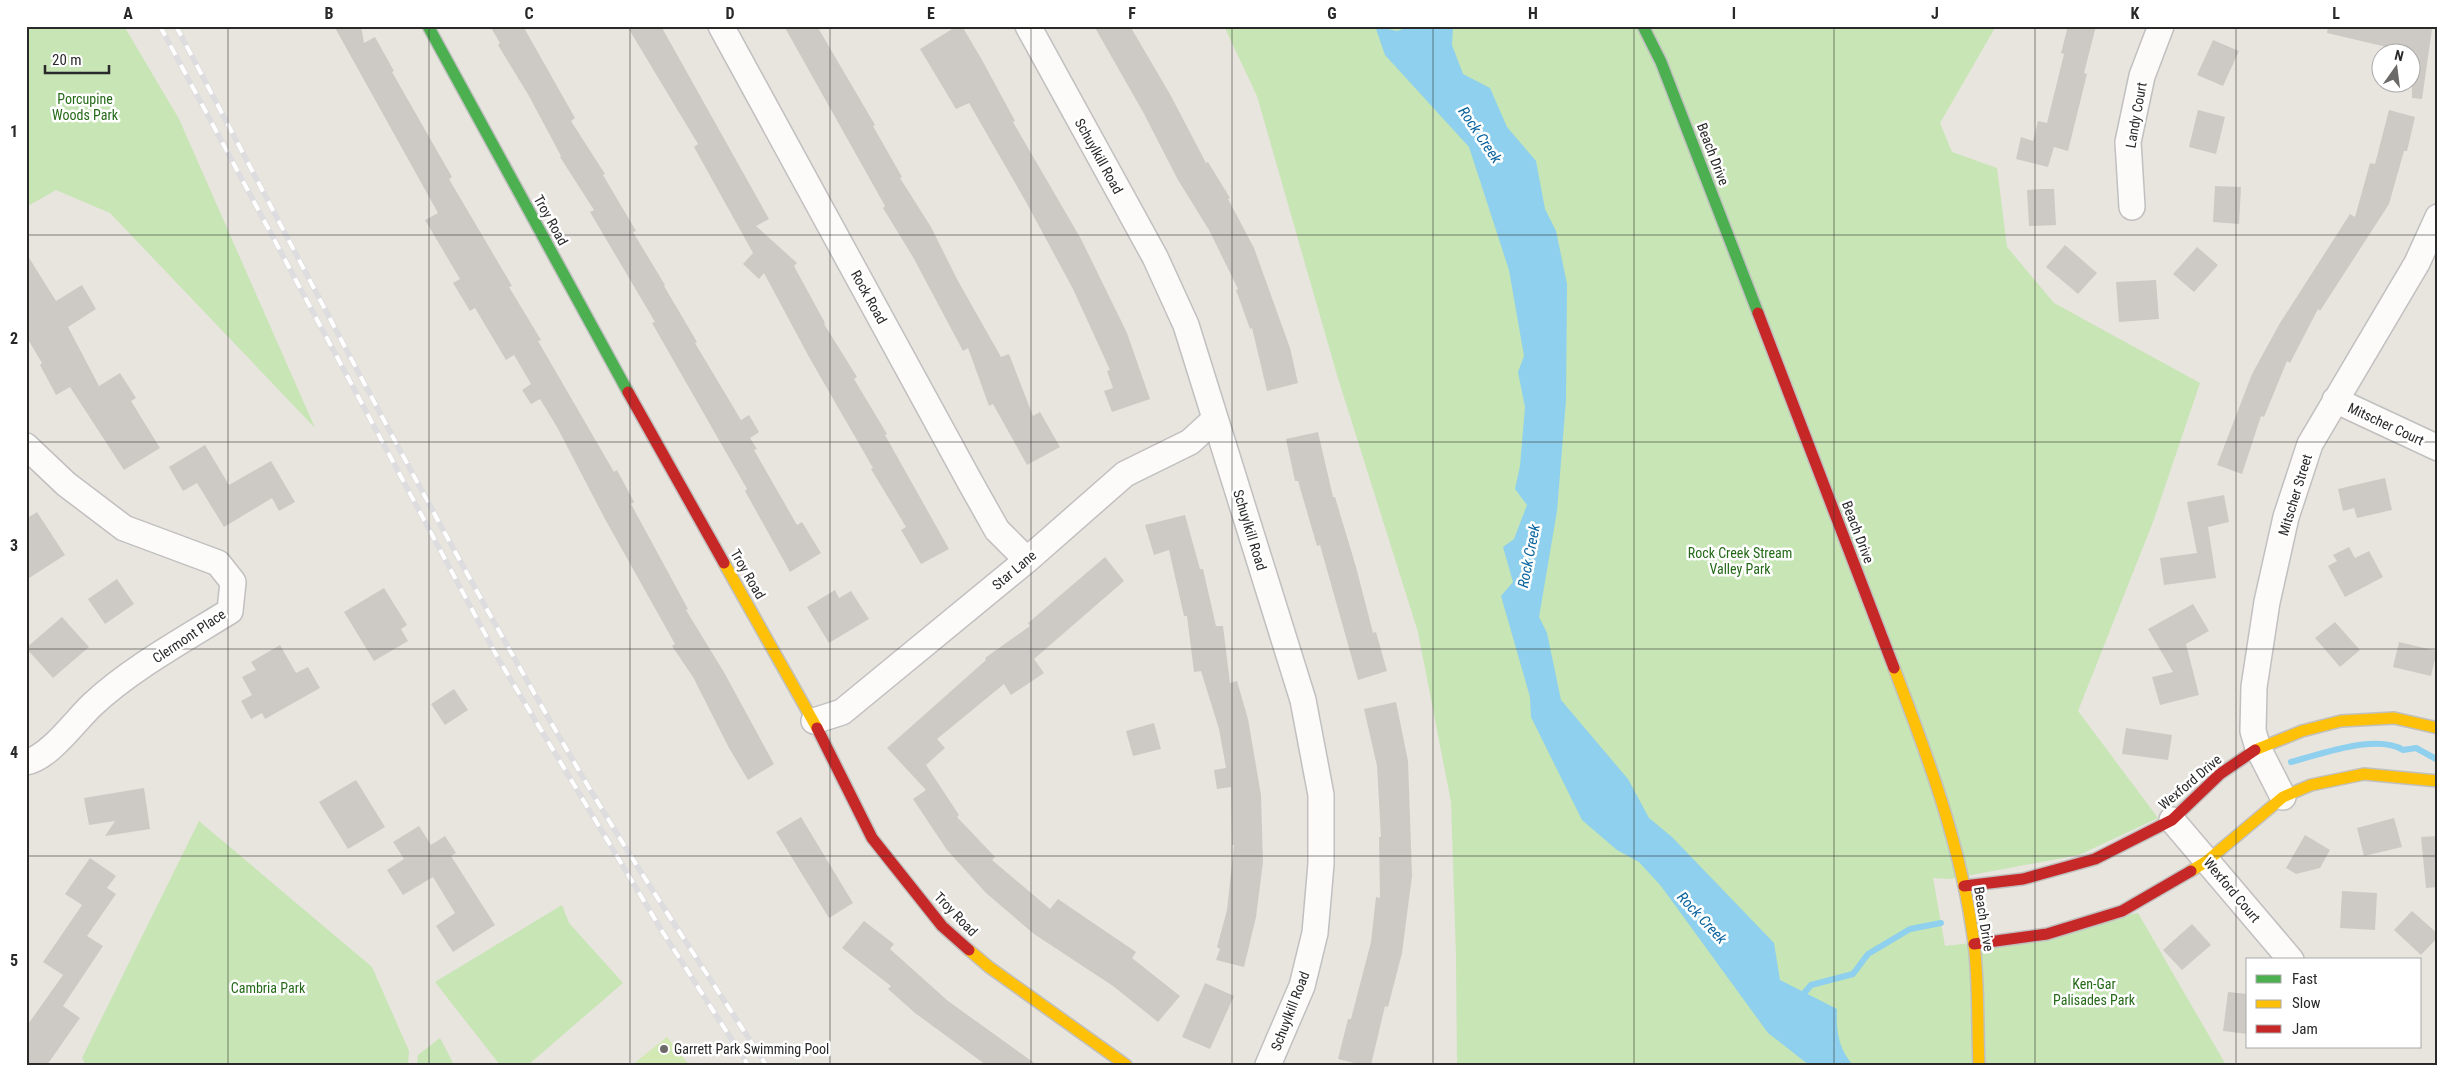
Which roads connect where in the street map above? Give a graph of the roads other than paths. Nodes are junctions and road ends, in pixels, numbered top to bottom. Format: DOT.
graph roads {
  1 [pos="428,26"];
  2 [pos="721,26"];
  3 [pos="1028,26"];
  4 [pos="1643,26"];
  5 [pos="2161,26"];
  6 [pos="2132,207"];
  7 [pos="2438,217"];
  8 [pos="2335,400"];
  9 [pos="1215,419"];
  10 [pos="26,446"];
  11 [pos="2438,448"];
  12 [pos="1027,560"];
  13 [pos="814,721"];
  14 [pos="2438,728"];
  15 [pos="2258,748"];
  16 [pos="26,762"];
  17 [pos="2438,781"];
  18 [pos="2283,797"];
  19 [pos="2172,820"];
  20 [pos="2207,861"];
  21 [pos="1964,886"];
  22 [pos="1974,944"];
  23 [pos="2289,958"];
  24 [pos="1126,1065"];
  25 [pos="1268,1065"];
  26 [pos="1979,1065"];
  1 -- 13 [label="street, Troy Road"];
  2 -- 12 [label="street, Rock Road"];
  3 -- 9 [label="street, Schuylkill Road"];
  4 -- 21 [label="street, Beach Drive"];
  5 -- 6 [label="street, Landy Court"];
  7 -- 8 [label="street, Mitscher Street"];
  8 -- 11 [label="street, Mitscher Court"];
  8 -- 15 [label="street, Mitscher Street"];
  9 -- 12 [label="street, Star Lane"];
  9 -- 25 [label="street, Schuylkill Road"];
  10 -- 16 [label="street, Clermont Place"];
  12 -- 13 [label="street, Star Lane"];
  13 -- 24 [label="street, Troy Road"];
  14 -- 15 [label="street, Wexford Drive"];
  15 -- 18 [label="street, Mitscher Street"];
  15 -- 19 [label="street, Wexford Drive"];
  17 -- 18 [label="street"];
  18 -- 20 [label="street"];
  19 -- 20 [label="street, Wexford Court"];
  19 -- 21 [label="street, Wexford Drive"];
  20 -- 22 [label="street"];
  20 -- 23 [label="street, Wexford Court"];
  21 -- 22 [label="street, Beach Drive"];
  22 -- 26 [label="street, Beach Drive"];
}
